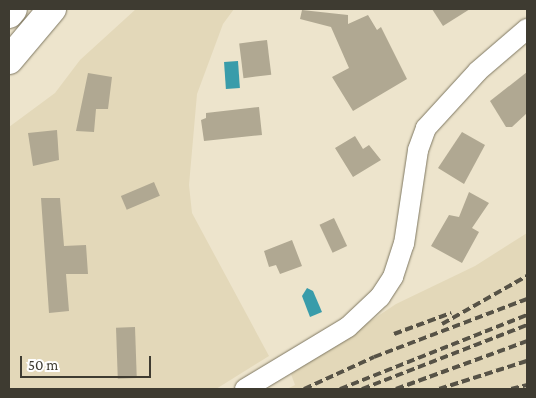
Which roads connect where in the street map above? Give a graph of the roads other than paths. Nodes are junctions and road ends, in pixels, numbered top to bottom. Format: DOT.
graph roads {
  1 [pos="13,9"];
  2 [pos="52,9"];
  3 [pos="9,14"];
  4 [pos="527,29"];
  5 [pos="9,60"];
  6 [pos="245,389"];
  1 -- 3 [label="highway"];
  2 -- 5 [label="highway"];
  4 -- 6 [label="street"];
}
